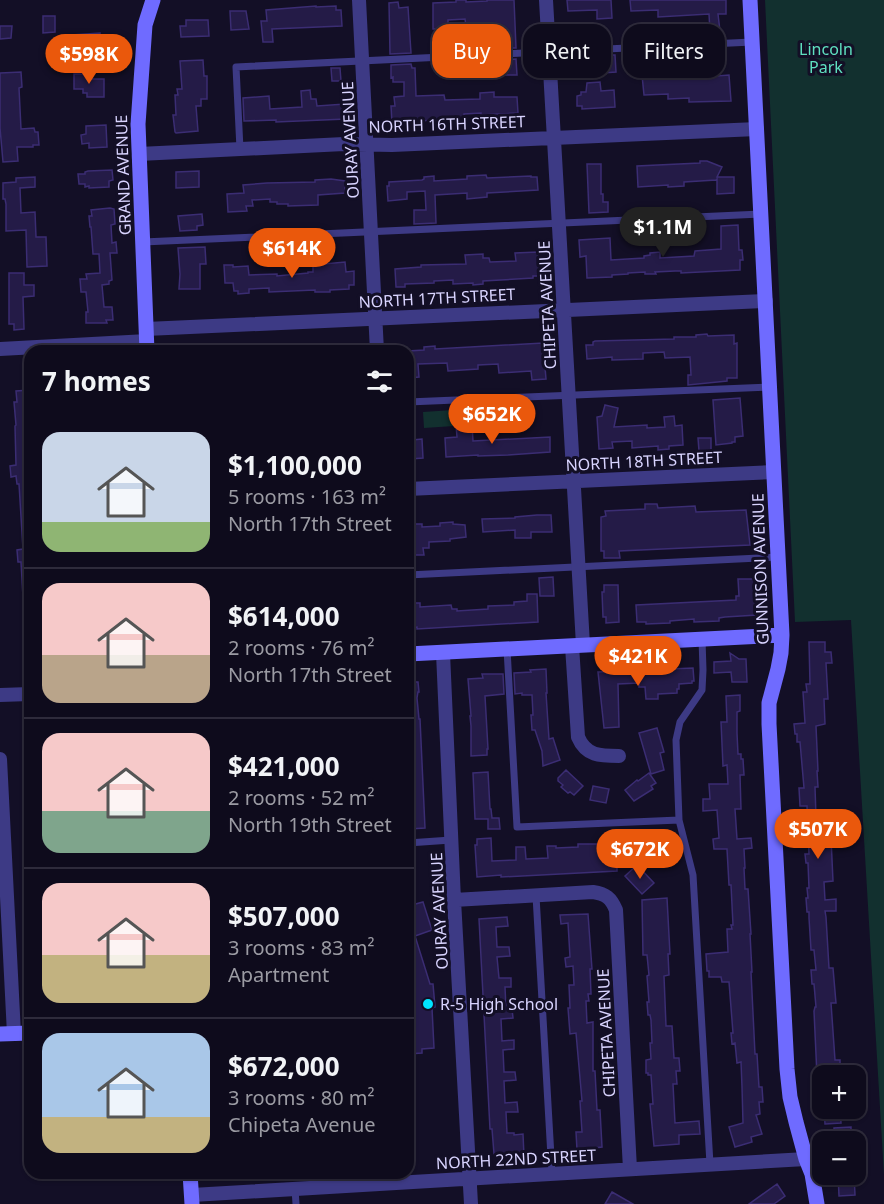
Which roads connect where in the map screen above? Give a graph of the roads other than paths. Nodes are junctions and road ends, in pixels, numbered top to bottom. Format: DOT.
graph roads {
  1 [pos="153,0"];
  2 [pos="359,0"];
  3 [pos="546,0"];
  4 [pos="750,0"];
  5 [pos="547,24"];
  6 [pos="752,42"];
  7 [pos="611,48"];
  8 [pos="523,52"];
  9 [pos="362,60"];
  10 [pos="551,78"];
  11 [pos="757,129"];
  12 [pos="554,137"];
  13 [pos="367,143"];
  14 [pos="240,149"];
  15 [pos="139,154"];
  16 [pos="761,214"];
  17 [pos="559,223"];
  18 [pos="371,232"];
  19 [pos="143,242"];
  20 [pos="766,301"];
  21 [pos="563,309"];
  22 [pos="376,318"];
  23 [pos="147,340"];
  24 [pos="98,345"];
  25 [pos="377,345"];
  26 [pos="0,349"];
  27 [pos="24,349"];
  28 [pos="770,387"];
  29 [pos="568,395"];
  30 [pos="414,402"];
  31 [pos="774,472"];
  32 [pos="573,481"];
  33 [pos="414,489"];
  34 [pos="778,557"];
  35 [pos="578,566"];
  36 [pos="414,575"];
  37 [pos="782,635"];
  38 [pos="702,639"];
  39 [pos="578,645"];
  40 [pos="507,649"];
  41 [pos="443,653"];
  42 [pos="414,654"];
  43 [pos="24,693"];
  44 [pos="0,695"];
  45 [pos="619,756"];
  46 [pos="0,759"];
  47 [pos="679,820"];
  48 [pos="452,840"];
  49 [pos="414,843"];
  50 [pos="536,896"];
  51 [pos="454,900"];
  52 [pos="24,1033"];
  53 [pos="7,1034"];
  54 [pos="806,1159"];
  55 [pos="710,1164"];
  56 [pos="630,1169"];
  57 [pos="552,1174"];
  58 [pos="470,1178"];
  59 [pos="190,1179"];
  60 [pos="295,1188"];
  61 [pos="192,1199"];
  62 [pos="296,1204"];
  63 [pos="471,1204"];
  64 [pos="817,1204"];
  1 -- 15 [label="street, GRAND AVENUE"];
  2 -- 9 [label="street, OURAY AVENUE"];
  3 -- 5 [label="street, CHIPETA AVENUE"];
  4 -- 6 [label="street, GUNNISON AVENUE"];
  6 -- 7 [label="lane"];
  6 -- 11 [label="street, GUNNISON AVENUE"];
  8 -- 9 [label="lane"];
  9 -- 13 [label="street, OURAY AVENUE"];
  9 -- 14 [label="lane"];
  10 -- 12 [label="street, CHIPETA AVENUE"];
  11 -- 12 [label="street, NORTH 16TH STREET"];
  11 -- 16 [label="street, GUNNISON AVENUE"];
  12 -- 13 [label="street, NORTH 16TH STREET"];
  12 -- 17 [label="street, CHIPETA AVENUE"];
  13 -- 14 [label="street, NORTH 16TH STREET"];
  13 -- 18 [label="street, OURAY AVENUE"];
  14 -- 15 [label="street, NORTH 16TH STREET"];
  15 -- 19 [label="street, GRAND AVENUE"];
  16 -- 17 [label="lane"];
  16 -- 20 [label="street, GUNNISON AVENUE"];
  17 -- 18 [label="lane"];
  17 -- 21 [label="street, CHIPETA AVENUE"];
  18 -- 19 [label="lane"];
  18 -- 22 [label="street, OURAY AVENUE"];
  19 -- 23 [label="street, GRAND AVENUE"];
  20 -- 21 [label="street, NORTH 17TH STREET"];
  20 -- 28 [label="street, GUNNISON AVENUE"];
  21 -- 22 [label="street, NORTH 17TH STREET"];
  21 -- 29 [label="street, CHIPETA AVENUE"];
  22 -- 23 [label="street, NORTH 17TH STREET"];
  22 -- 25 [label="street, OURAY AVENUE"];
  23 -- 24 [label="street, NORTH 17TH STREET"];
  26 -- 27 [label="street, NORTH 17TH STREET"];
  28 -- 29 [label="lane"];
  28 -- 31 [label="street, GUNNISON AVENUE"];
  29 -- 30 [label="lane"];
  29 -- 32 [label="street, CHIPETA AVENUE"];
  31 -- 32 [label="street, NORTH 18TH STREET"];
  31 -- 34 [label="street, GUNNISON AVENUE"];
  32 -- 33 [label="street, NORTH 18TH STREET"];
  32 -- 35 [label="street, CHIPETA AVENUE"];
  34 -- 35 [label="lane"];
  34 -- 37 [label="street, GUNNISON AVENUE"];
  35 -- 36 [label="lane"];
  35 -- 39 [label="street, CHIPETA AVENUE"];
  37 -- 38 [label="street"];
  37 -- 54 [label="street, GUNNISON AVENUE"];
  38 -- 39 [label="street"];
  38 -- 47 [label="lane"];
  39 -- 40 [label="street"];
  39 -- 45 [label="street, CHIPETA AVENUE"];
  40 -- 41 [label="street"];
  40 -- 47 [label="lane"];
  41 -- 42 [label="street"];
  41 -- 48 [label="street, OURAY AVENUE"];
  43 -- 44 [label="street"];
  46 -- 53 [label="street"];
  47 -- 55 [label="lane"];
  48 -- 49 [label="lane"];
  48 -- 51 [label="street, OURAY AVENUE"];
  50 -- 51 [label="street"];
  50 -- 56 [label="street, CHIPETA AVENUE"];
  50 -- 57 [label="lane"];
  51 -- 58 [label="street, OURAY AVENUE"];
  52 -- 53 [label="street"];
  54 -- 55 [label="street, NORTH 22ND STREET"];
  54 -- 64 [label="street, GUNNISON AVENUE"];
  55 -- 56 [label="street, NORTH 22ND STREET"];
  56 -- 57 [label="street, NORTH 22ND STREET"];
  57 -- 58 [label="street, NORTH 22ND STREET"];
  58 -- 60 [label="street, NORTH 22ND STREET"];
  58 -- 63 [label="street, OURAY AVENUE"];
  59 -- 61 [label="street"];
  60 -- 61 [label="street, NORTH 22ND STREET"];
  60 -- 62 [label="lane"];
}
